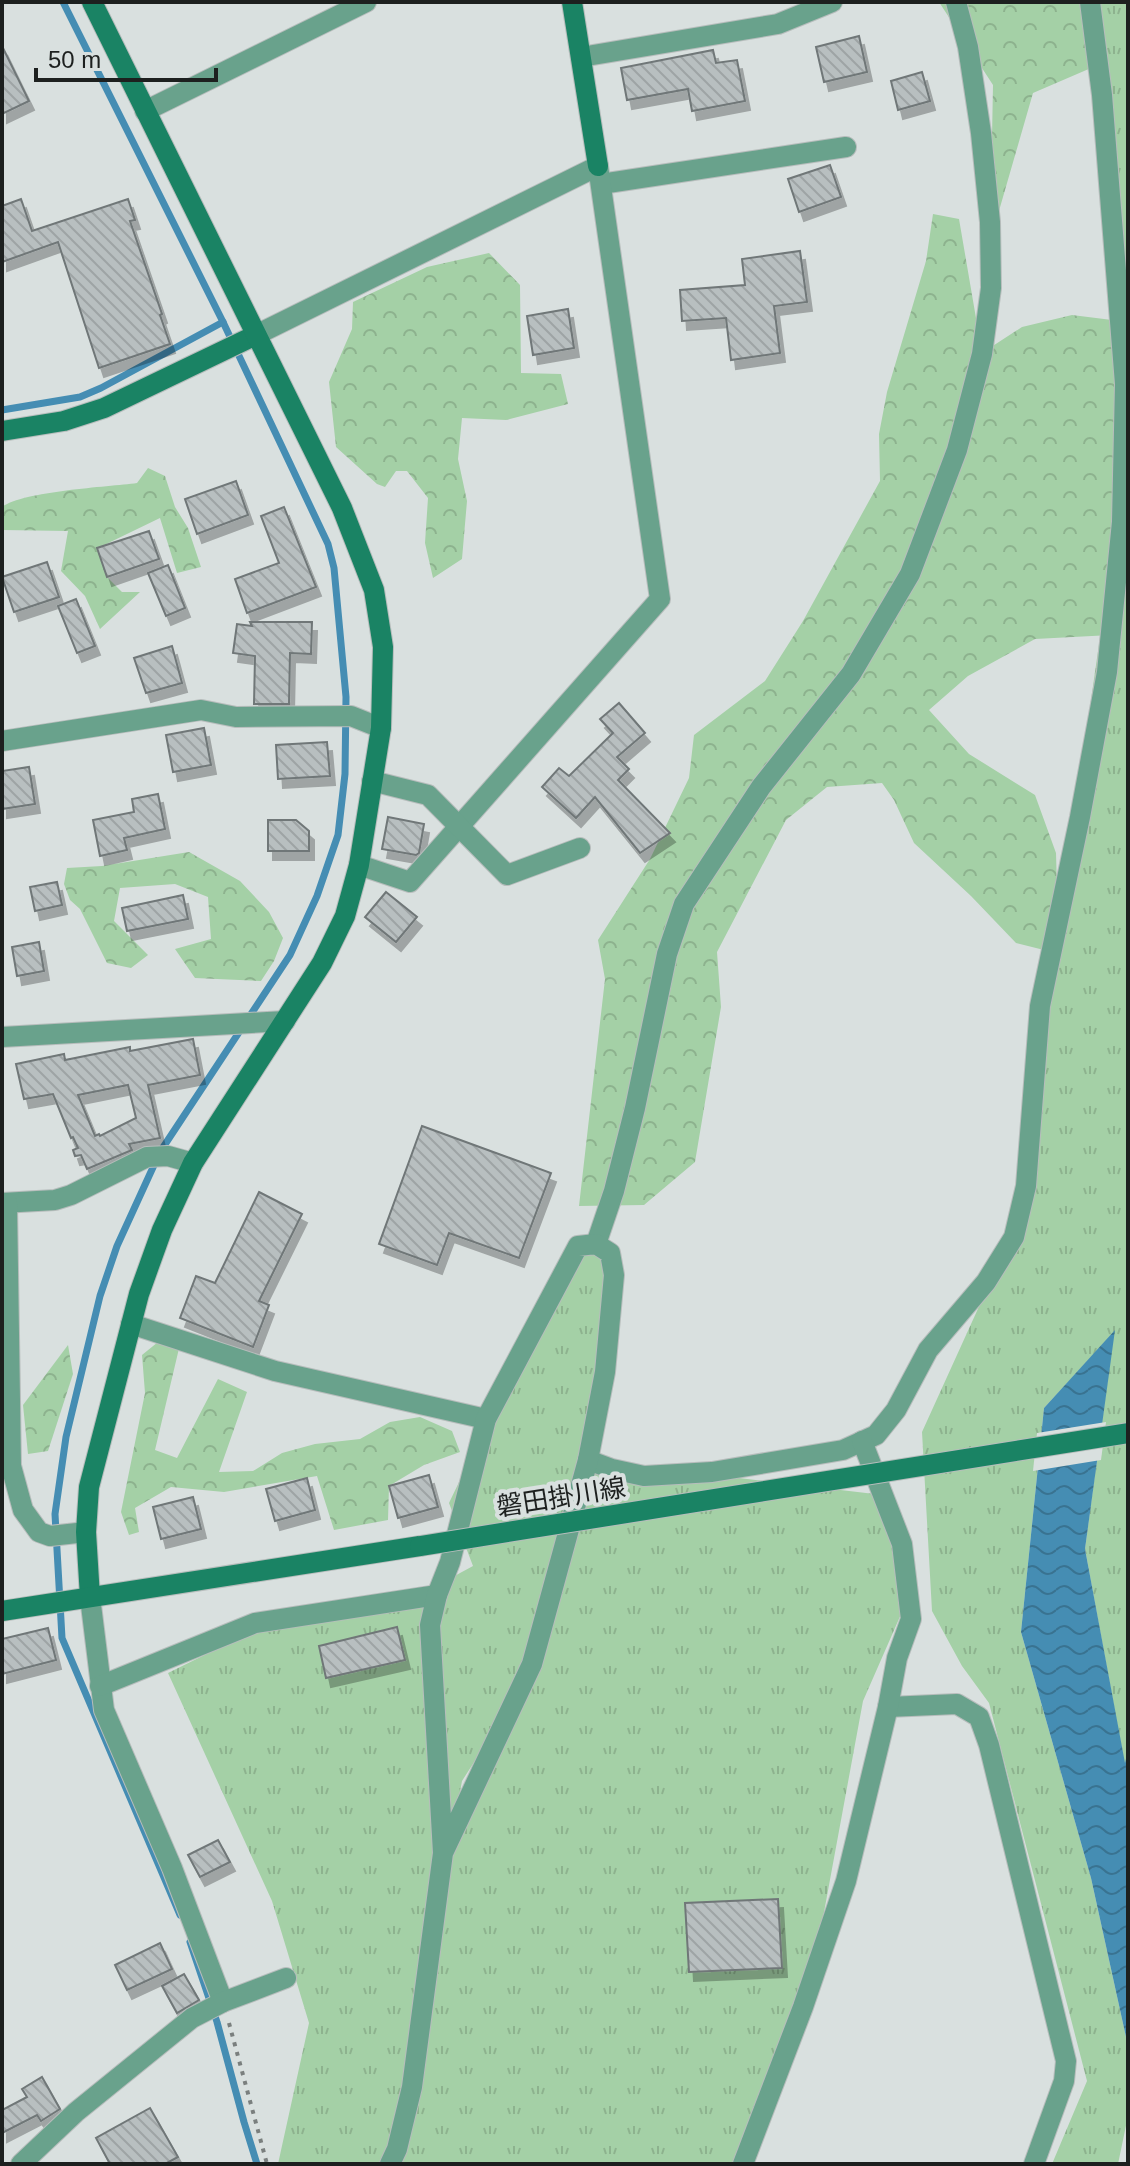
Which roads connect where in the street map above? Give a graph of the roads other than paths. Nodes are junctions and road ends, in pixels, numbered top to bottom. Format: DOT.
graph roads {
  1 [pos="92,2"];
  2 [pos="366,2"];
  3 [pos="572,2"];
  4 [pos="832,2"];
  5 [pos="956,2"];
  6 [pos="1090,2"];
  7 [pos="581,57"];
  8 [pos="145,111"];
  9 [pos="846,147"];
  10 [pos="599,175"];
  11 [pos="256,335"];
  12 [pos="2,431"];
  13 [pos="381,728"];
  14 [pos="2,741"];
  15 [pos="372,781"];
  16 [pos="459,828"];
  17 [pos="580,848"];
  18 [pos="359,865"];
  19 [pos="285,1021"];
  20 [pos="2,1037"];
  21 [pos="193,1163"];
  22 [pos="5,1203"];
  23 [pos="596,1244"];
  24 [pos="131,1324"];
  25 [pos="6,1405"];
  26 [pos="486,1419"];
  27 [pos="1128,1433"];
  28 [pos="862,1441"];
  29 [pos="588,1460"];
  30 [pos="86,1532"];
  31 [pos="437,1595"];
  32 [pos="90,1597"];
  33 [pos="2,1611"];
  34 [pos="100,1686"];
  35 [pos="888,1707"];
  36 [pos="443,1853"];
  37 [pos="286,1978"];
  38 [pos="223,2002"];
  39 [pos="21,2164"];
  40 [pos="390,2164"];
  41 [pos="743,2164"];
  42 [pos="1034,2164"];
  1 -- 8 [label="street"];
  2 -- 8 [label="street"];
  3 -- 7 [label="street"];
  4 -- 7 [label="street"];
  5 -- 23 [label="street"];
  6 -- 28 [label="street"];
  7 -- 10 [label="street"];
  8 -- 11 [label="street"];
  9 -- 10 [label="street"];
  10 -- 11 [label="street"];
  10 -- 16 [label="street"];
  11 -- 12 [label="street"];
  11 -- 13 [label="street"];
  13 -- 14 [label="street"];
  13 -- 15 [label="street"];
  15 -- 16 [label="street"];
  15 -- 18 [label="street"];
  16 -- 17 [label="street"];
  16 -- 18 [label="street"];
  18 -- 19 [label="street"];
  19 -- 20 [label="street"];
  19 -- 21 [label="street"];
  21 -- 22 [label="street"];
  21 -- 24 [label="street"];
  22 -- 25 [label="street"];
  23 -- 26 [label="street"];
  23 -- 29 [label="street"];
  24 -- 26 [label="street"];
  24 -- 30 [label="street"];
  25 -- 30 [label="street"];
  26 -- 31 [label="street"];
  27 -- 32 [label="street, 磐田掛川線, bridge"];
  28 -- 29 [label="street"];
  28 -- 35 [label="street"];
  29 -- 36 [label="street"];
  30 -- 32 [label="street"];
  31 -- 34 [label="street"];
  31 -- 36 [label="street"];
  32 -- 33 [label="street, 磐田掛川線"];
  32 -- 34 [label="street"];
  34 -- 38 [label="street"];
  35 -- 41 [label="street"];
  35 -- 42 [label="street"];
  36 -- 40 [label="street"];
  37 -- 38 [label="street"];
  38 -- 39 [label="street"];
}
